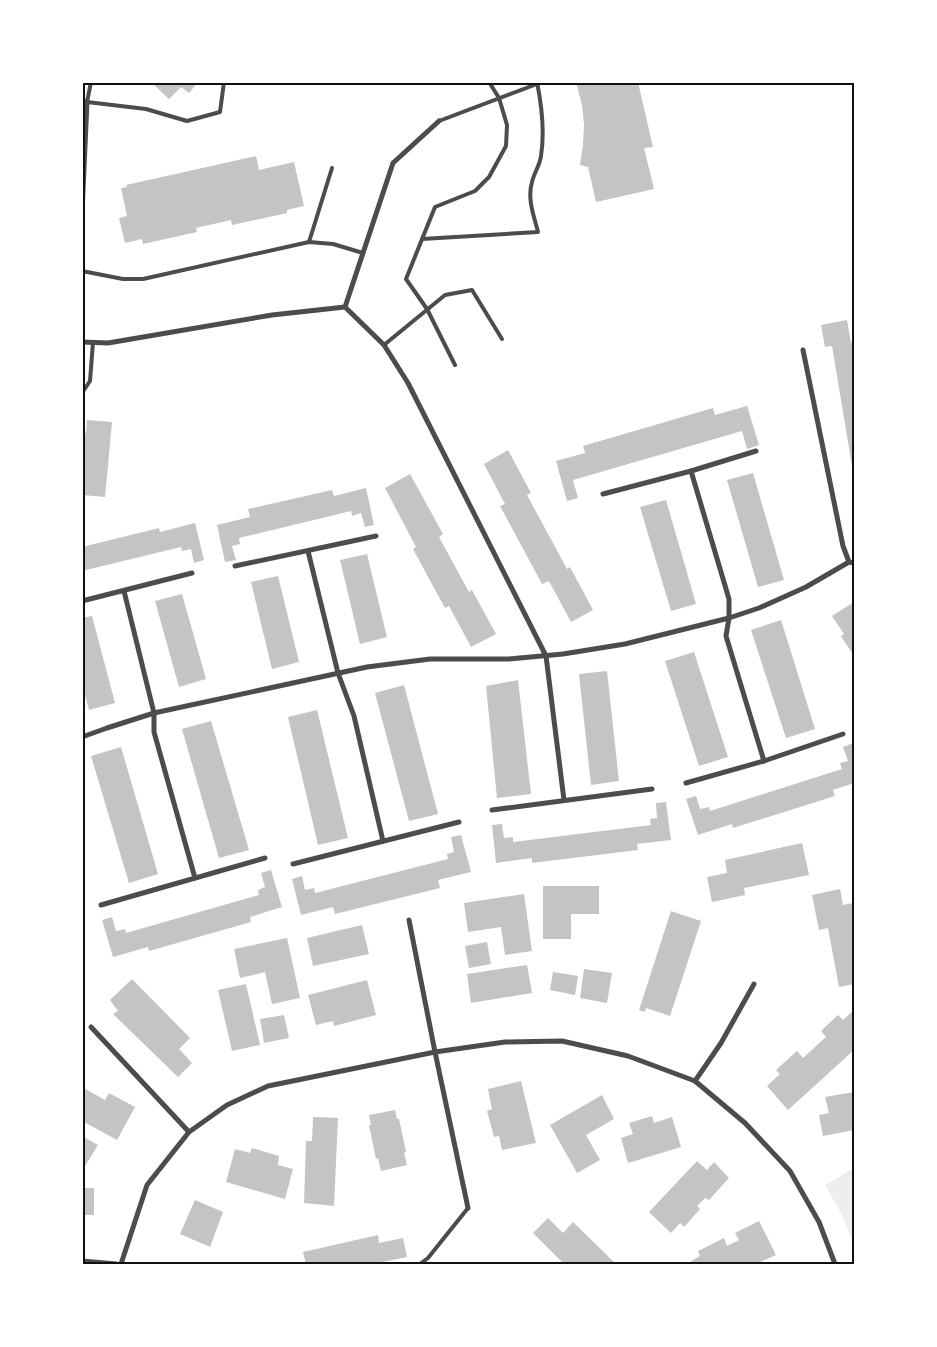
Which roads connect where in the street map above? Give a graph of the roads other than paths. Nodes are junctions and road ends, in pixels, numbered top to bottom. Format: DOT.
graph roads {
  1 [pos="91,82"];
  2 [pos="224,82"];
  3 [pos="489,82"];
  4 [pos="537,83"];
  5 [pos="499,98"];
  6 [pos="85,101"];
  7 [pos="439,121"];
  8 [pos="332,168"];
  9 [pos="83,183"];
  10 [pos="82,212"];
  11 [pos="422,239"];
  12 [pos="309,242"];
  13 [pos="363,253"];
  14 [pos="82,271"];
  15 [pos="345,307"];
  16 [pos="427,309"];
  17 [pos="502,339"];
  18 [pos="82,342"];
  19 [pos="93,342"];
  20 [pos="384,345"];
  21 [pos="804,350"];
  22 [pos="455,365"];
  23 [pos="82,393"];
  24 [pos="756,451"];
  25 [pos="691,471"];
  26 [pos="603,494"];
  27 [pos="376,536"];
  28 [pos="308,551"];
  29 [pos="852,563"];
  30 [pos="236,566"];
  31 [pos="192,573"];
  32 [pos="124,590"];
  33 [pos="82,601"];
  34 [pos="729,618"];
  35 [pos="546,656"];
  36 [pos="338,673"];
  37 [pos="154,713"];
  38 [pos="843,734"];
  39 [pos="82,737"];
  40 [pos="764,761"];
  41 [pos="686,784"];
  42 [pos="652,789"];
  43 [pos="564,800"];
  44 [pos="492,810"];
  45 [pos="459,822"];
  46 [pos="383,841"];
  47 [pos="265,858"];
  48 [pos="293,864"];
  49 [pos="195,878"];
  50 [pos="101,905"];
  51 [pos="409,920"];
  52 [pos="754,984"];
  53 [pos="91,1027"];
  54 [pos="435,1052"];
  55 [pos="695,1081"];
  56 [pos="189,1132"];
  57 [pos="468,1208"];
  58 [pos="82,1261"];
  59 [pos="116,1264"];
  60 [pos="121,1264"];
  61 [pos="420,1264"];
  62 [pos="835,1264"];
  1 -- 6 [label="lane"];
  2 -- 6 [label="lane"];
  3 -- 5 [label="lane"];
  4 -- 5 [label="lane"];
  4 -- 11 [label="lane"];
  5 -- 7 [label="lane"];
  5 -- 11 [label="lane"];
  6 -- 9 [label="street"];
  7 -- 13 [label="street"];
  8 -- 12 [label="lane"];
  9 -- 10 [label="street"];
  11 -- 16 [label="lane"];
  12 -- 13 [label="lane"];
  12 -- 14 [label="lane"];
  13 -- 15 [label="street"];
  15 -- 19 [label="street"];
  15 -- 20 [label="street"];
  16 -- 17 [label="lane"];
  16 -- 20 [label="lane"];
  16 -- 22 [label="lane"];
  18 -- 19 [label="street"];
  19 -- 23 [label="lane"];
  20 -- 35 [label="street"];
  21 -- 29 [label="street"];
  24 -- 25 [label="street"];
  25 -- 26 [label="street"];
  25 -- 34 [label="street"];
  27 -- 28 [label="street"];
  28 -- 30 [label="street"];
  28 -- 36 [label="street"];
  29 -- 34 [label="street"];
  31 -- 32 [label="street"];
  32 -- 33 [label="street"];
  32 -- 37 [label="street"];
  34 -- 35 [label="street"];
  34 -- 40 [label="street"];
  35 -- 36 [label="street"];
  35 -- 43 [label="street"];
  36 -- 37 [label="street"];
  36 -- 46 [label="street"];
  37 -- 39 [label="street"];
  37 -- 49 [label="street"];
  38 -- 40 [label="street"];
  40 -- 41 [label="street"];
  42 -- 43 [label="street"];
  43 -- 44 [label="street"];
  45 -- 46 [label="street"];
  46 -- 48 [label="street"];
  47 -- 49 [label="street"];
  49 -- 50 [label="street"];
  51 -- 54 [label="street"];
  52 -- 55 [label="street"];
  53 -- 56 [label="street"];
  54 -- 55 [label="street"];
  54 -- 56 [label="street"];
  54 -- 57 [label="street"];
  55 -- 62 [label="street"];
  56 -- 60 [label="street"];
  57 -- 61 [label="lane"];
  58 -- 59 [label="street"];
}
